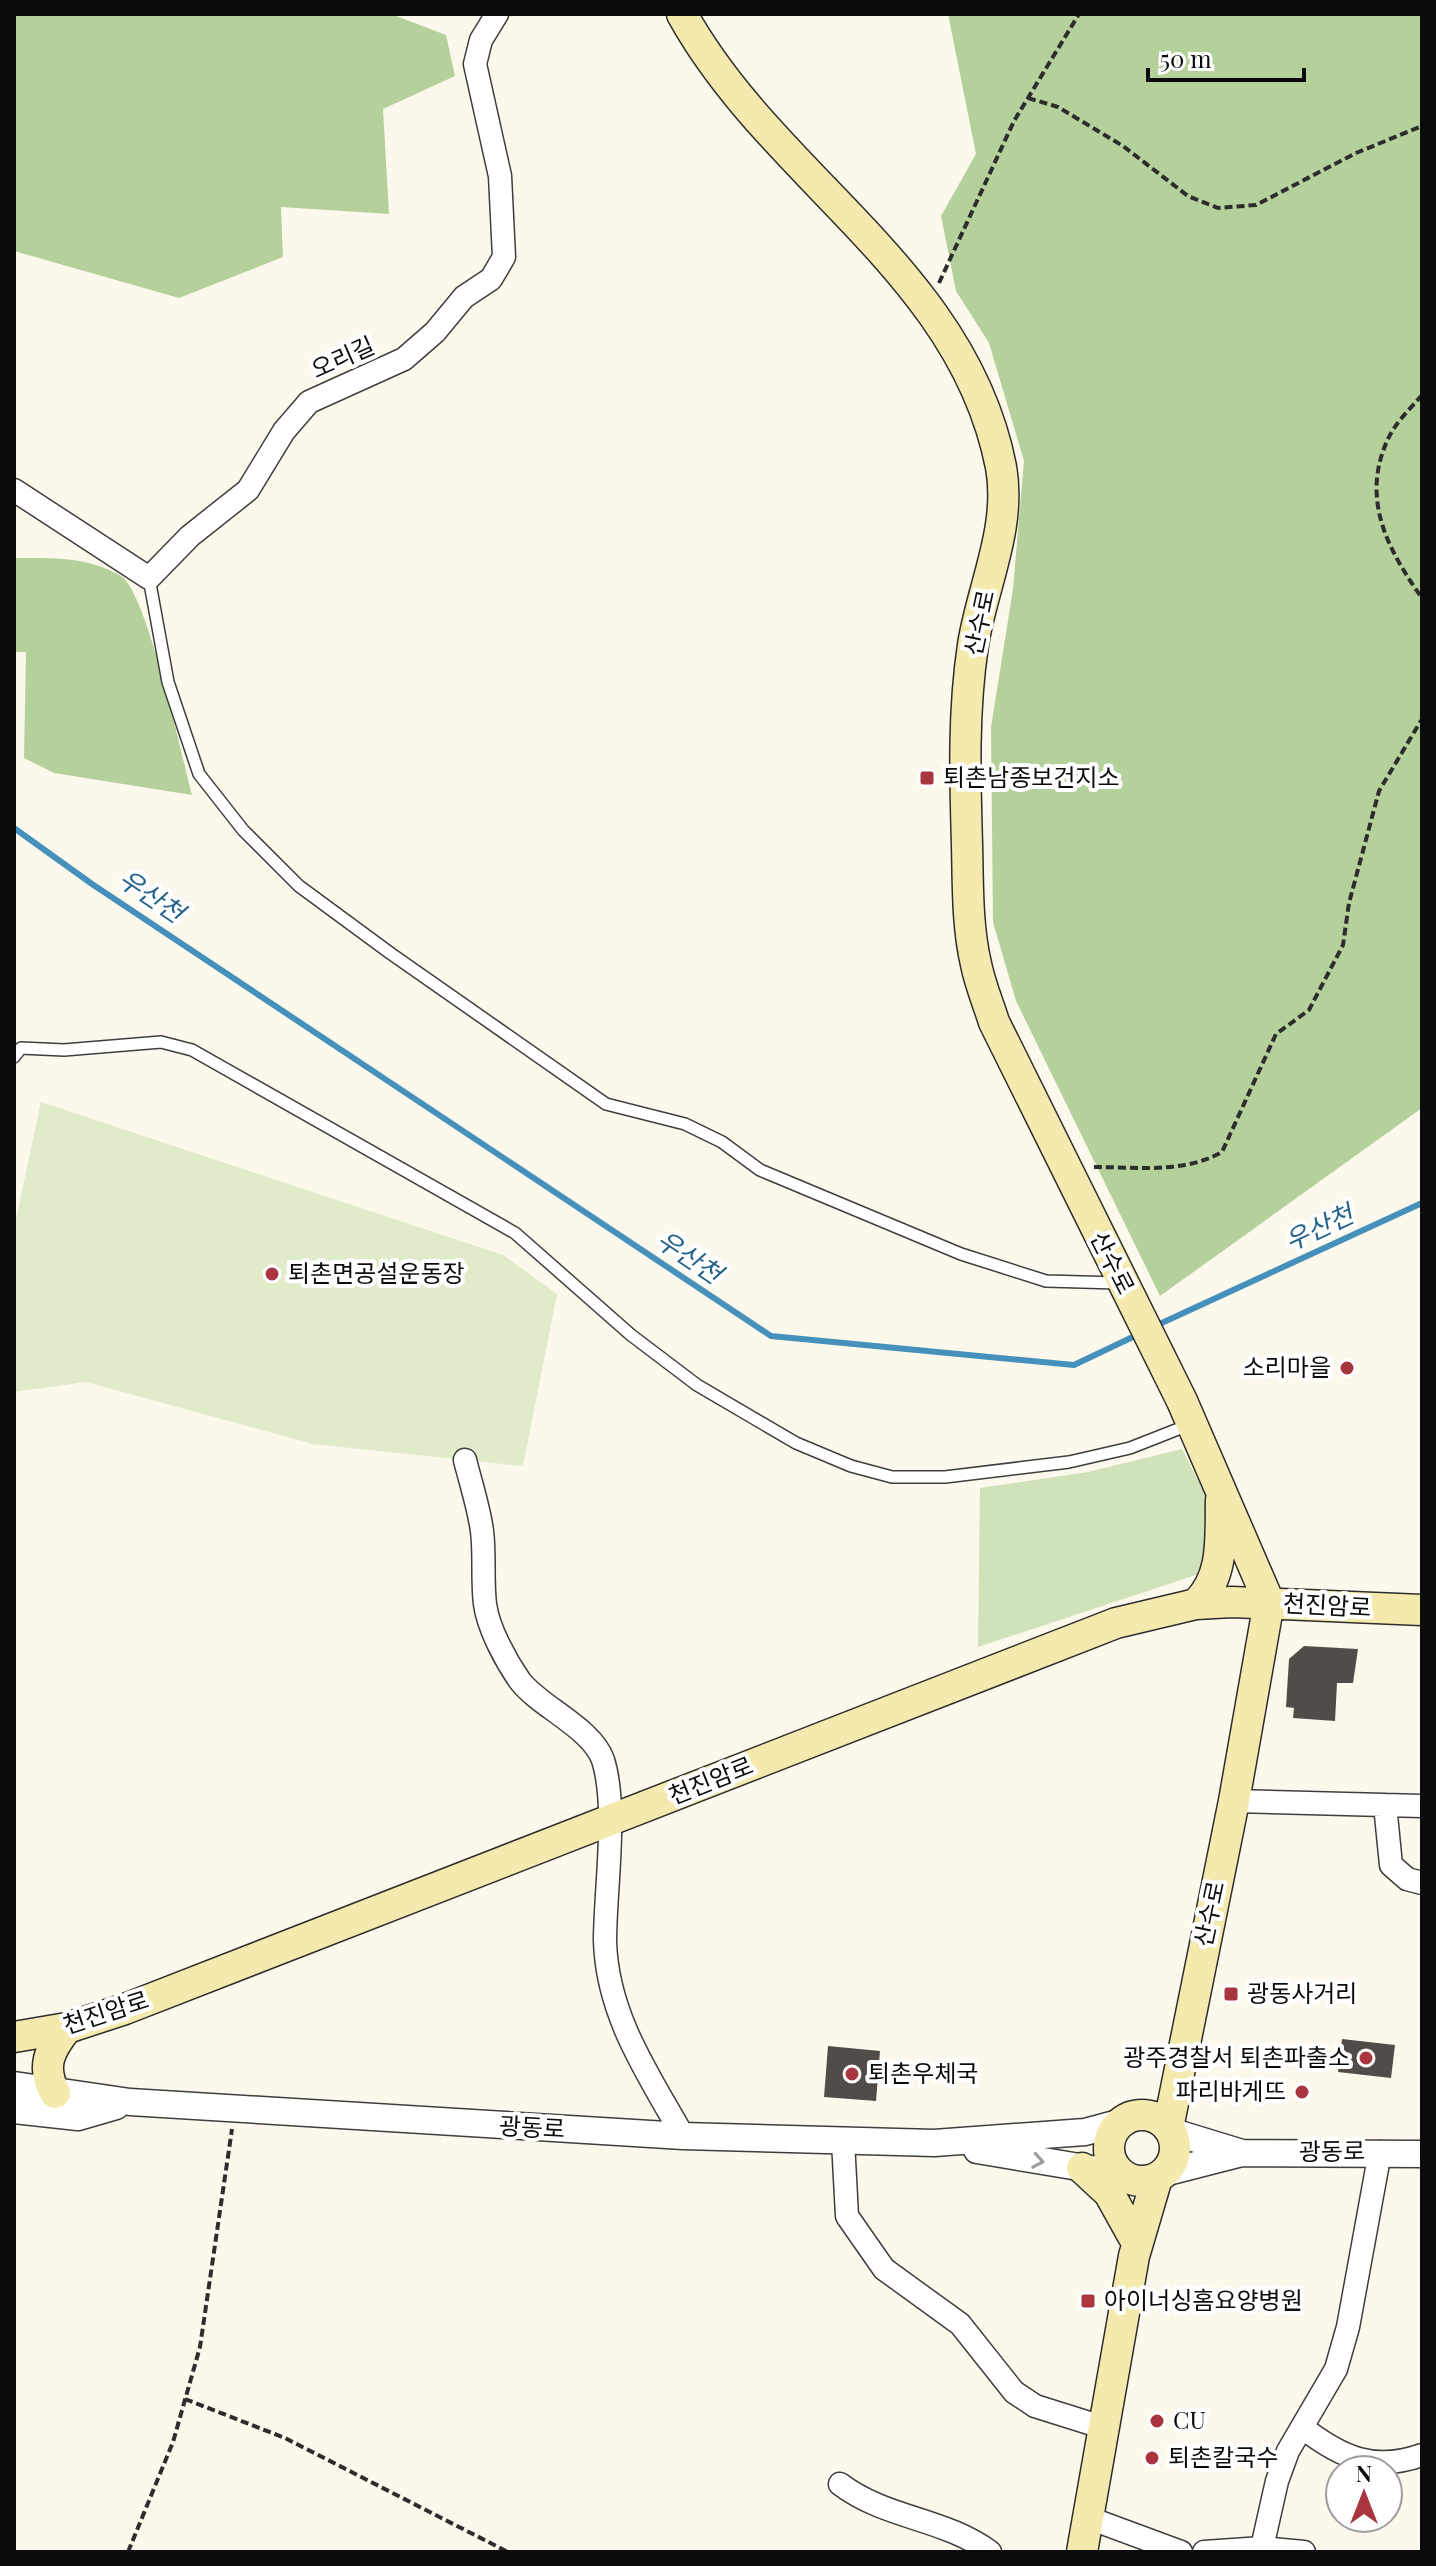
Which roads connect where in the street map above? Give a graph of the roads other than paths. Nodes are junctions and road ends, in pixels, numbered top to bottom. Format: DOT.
graph roads {
  1 [pos="497,14"];
  2 [pos="682,14"];
  3 [pos="14,490"];
  4 [pos="149,578"];
  5 [pos="14,1057"];
  6 [pos="1128,1294"];
  7 [pos="1188,1412"];
  8 [pos="465,1460"];
  9 [pos="1221,1486"];
  10 [pos="1269,1602"];
  11 [pos="1196,1604"];
  12 [pos="1422,1610"];
  13 [pos="1234,1801"];
  14 [pos="1385,1805"];
  15 [pos="1422,1806"];
  16 [pos="608,1822"];
  17 [pos="1422,1883"];
  18 [pos="67,2028"];
  19 [pos="14,2037"];
  20 [pos="1178,2064"];
  21 [pos="14,2085"];
  22 [pos="55,2093"];
  23 [pos="130,2102"];
  24 [pos="14,2110"];
  25 [pos="1127,2119"];
  26 [pos="1169,2129"];
  27 [pos="683,2136"];
  28 [pos="843,2141"];
  29 [pos="934,2143"];
  30 [pos="1380,2152"];
  31 [pos="1242,2153"];
  32 [pos="1422,2154"];
  33 [pos="1082,2168"];
  34 [pos="1143,2176"];
  35 [pos="1133,2246"];
  36 [pos="1105,2428"];
  37 [pos="1303,2428"];
  38 [pos="1422,2455"];
  39 [pos="840,2484"];
  40 [pos="1089,2518"];
  41 [pos="1262,2550"];
  42 [pos="990,2552"];
  43 [pos="1082,2552"];
  44 [pos="1181,2552"];
  45 [pos="1204,2552"];
  46 [pos="1304,2552"];
  1 -- 4 [label="street, 오리길"];
  2 -- 6 [label="main road, 산수로"];
  3 -- 4 [label="street"];
  4 -- 6 [label="lane"];
  5 -- 7 [label="lane"];
  6 -- 7 [label="main road, 산수로"];
  7 -- 9 [label="main road"];
  8 -- 16 [label="street"];
  9 -- 10 [label="main road"];
  9 -- 11 [label="main road"];
  10 -- 11 [label="main road, 천진암로"];
  10 -- 12 [label="main road, 천진암로"];
  10 -- 13 [label="main road, 산수로"];
  11 -- 16 [label="main road, 천진암로"];
  13 -- 14 [label="street"];
  13 -- 20 [label="main road, 산수로"];
  14 -- 15 [label="street"];
  14 -- 17 [label="street"];
  16 -- 18 [label="main road, 천진암로"];
  16 -- 27 [label="street"];
  18 -- 19 [label="main road, 천진암로"];
  18 -- 22 [label="main road"];
  20 -- 25 [label="main road"];
  20 -- 26 [label="main road, 산수로"];
  21 -- 22 [label="street, 광동로"];
  22 -- 23 [label="street, 광동로"];
  23 -- 24 [label="street"];
  23 -- 27 [label="street, 광동로"];
  25 -- 26 [label="main road"];
  25 -- 29 [label="street"];
  25 -- 34 [label="main road"];
  26 -- 31 [label="street"];
  26 -- 34 [label="main road"];
  27 -- 28 [label="street, 광동로"];
  28 -- 29 [label="street, 광동로"];
  28 -- 36 [label="street"];
  29 -- 33 [label="street, one-way"];
  30 -- 31 [label="street, 광동로"];
  30 -- 32 [label="street, 광동로"];
  30 -- 37 [label="street"];
  31 -- 34 [label="street"];
  33 -- 34 [label="street"];
  33 -- 35 [label="main road"];
  34 -- 35 [label="main road"];
  35 -- 36 [label="main road"];
  36 -- 40 [label="main road"];
  37 -- 38 [label="street"];
  37 -- 41 [label="street"];
  39 -- 42 [label="street"];
  40 -- 43 [label="main road"];
  40 -- 44 [label="street"];
  41 -- 45 [label="street"];
  41 -- 46 [label="street"];
}
